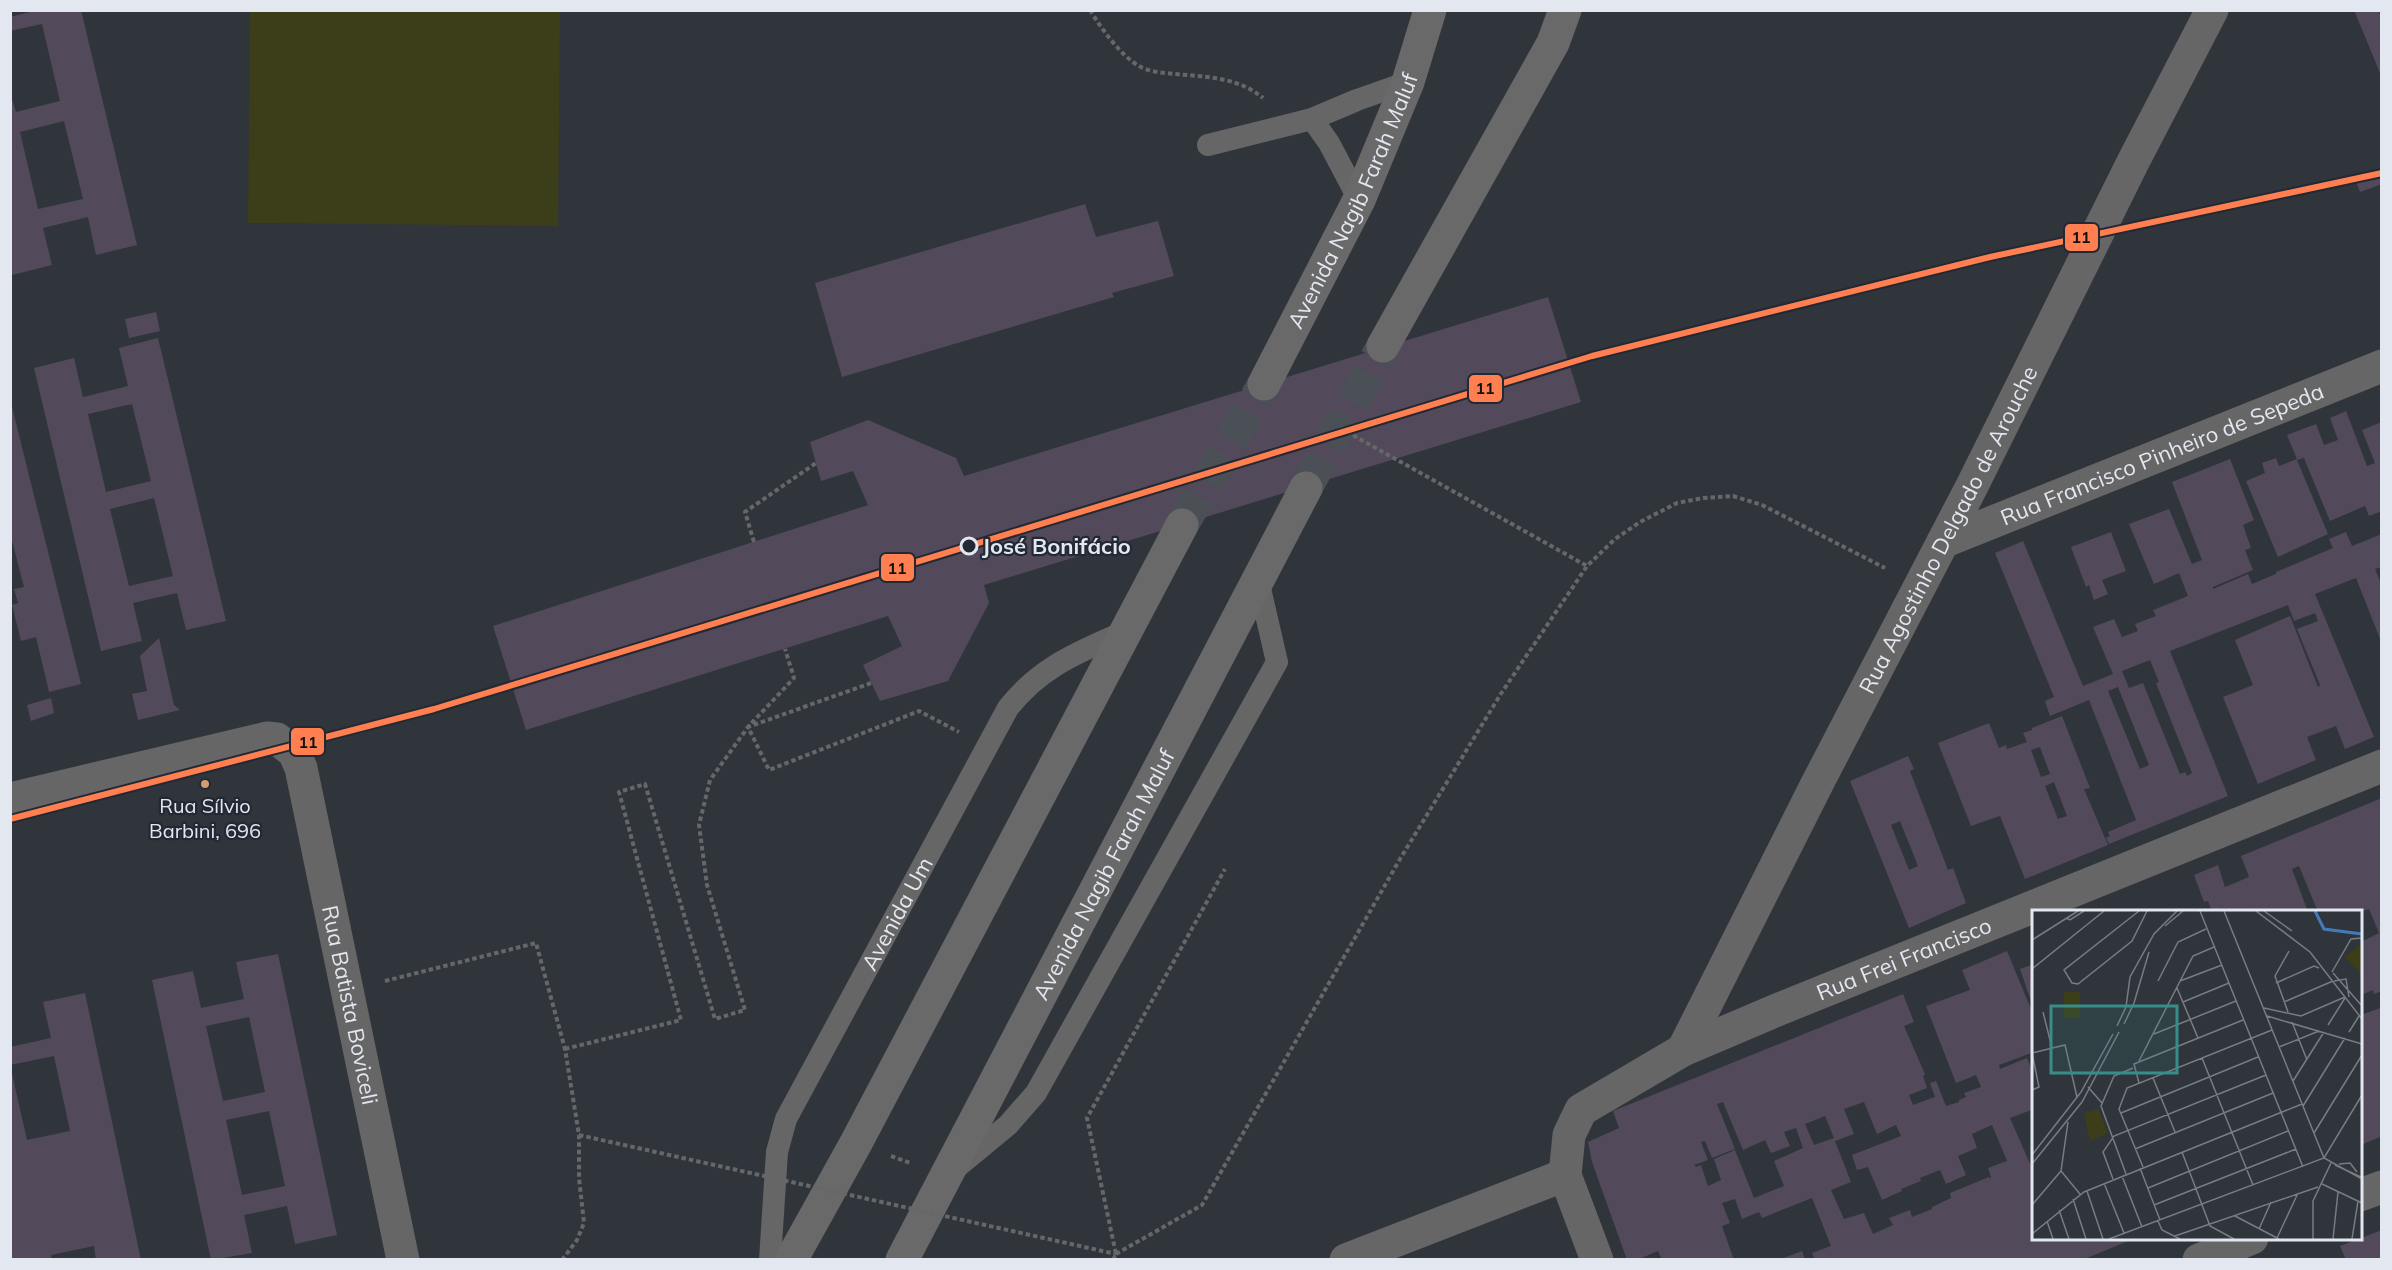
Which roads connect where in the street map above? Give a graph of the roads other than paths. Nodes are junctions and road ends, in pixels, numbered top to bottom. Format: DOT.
graph roads {
  1 [pos="1430,10"];
  2 [pos="1565,10"];
  3 [pos="2211,10"];
  4 [pos="1408,82"];
  5 [pos="1312,119"];
  6 [pos="1208,146"];
  7 [pos="1359,200"];
  8 [pos="1383,346"];
  9 [pos="2382,366"];
  10 [pos="1264,384"];
  11 [pos="1306,488"];
  12 [pos="1182,525"];
  13 [pos="1943,542"];
  14 [pos="1258,580"];
  15 [pos="1126,631"];
  16 [pos="2382,766"];
  17 [pos="12,794"];
  18 [pos="1683,1050"];
  19 [pos="1565,1175"];
  20 [pos="946,1176"];
  21 [pos="2382,1186"];
  22 [pos="2362,1195"];
  23 [pos="2249,1240"];
  24 [pos="403,1260"];
  25 [pos="770,1260"];
  26 [pos="791,1260"];
  27 [pos="902,1260"];
  28 [pos="1346,1260"];
  29 [pos="1597,1260"];
  30 [pos="2199,1260"];
  1 -- 4 [label="main road, Avenida Nagib Farah Maluf"];
  2 -- 8 [label="main road"];
  3 -- 13 [label="street, Rua Agostinho Delgado de Arouche"];
  4 -- 5 [label="lane"];
  4 -- 7 [label="main road, Avenida Nagib Farah Maluf"];
  5 -- 6 [label="lane"];
  5 -- 7 [label="lane"];
  7 -- 10 [label="main road, Avenida Nagib Farah Maluf"];
  9 -- 13 [label="street, Rua Francisco Pinheiro de Sepeda"];
  11 -- 14 [label="main road, Avenida Nagib Farah Maluf"];
  12 -- 15 [label="main road"];
  13 -- 18 [label="street, Rua Agostinho Delgado de Arouche"];
  14 -- 20 [label="main road, Avenida Nagib Farah Maluf"];
  14 -- 20 [label="lane"];
  15 -- 25 [label="lane, Avenida Um"];
  15 -- 26 [label="main road"];
  16 -- 18 [label="street, Rua Frei Francisco"];
  17 -- 24 [label="street, Rua Batista Boviceli"];
  18 -- 19 [label="street, Rua Frei Francisco"];
  19 -- 28 [label="street"];
  19 -- 29 [label="street, Rua Frei Francisco"];
  20 -- 27 [label="main road, Avenida Nagib Farah Maluf"];
  21 -- 22 [label="street"];
  23 -- 30 [label="street"];
}
